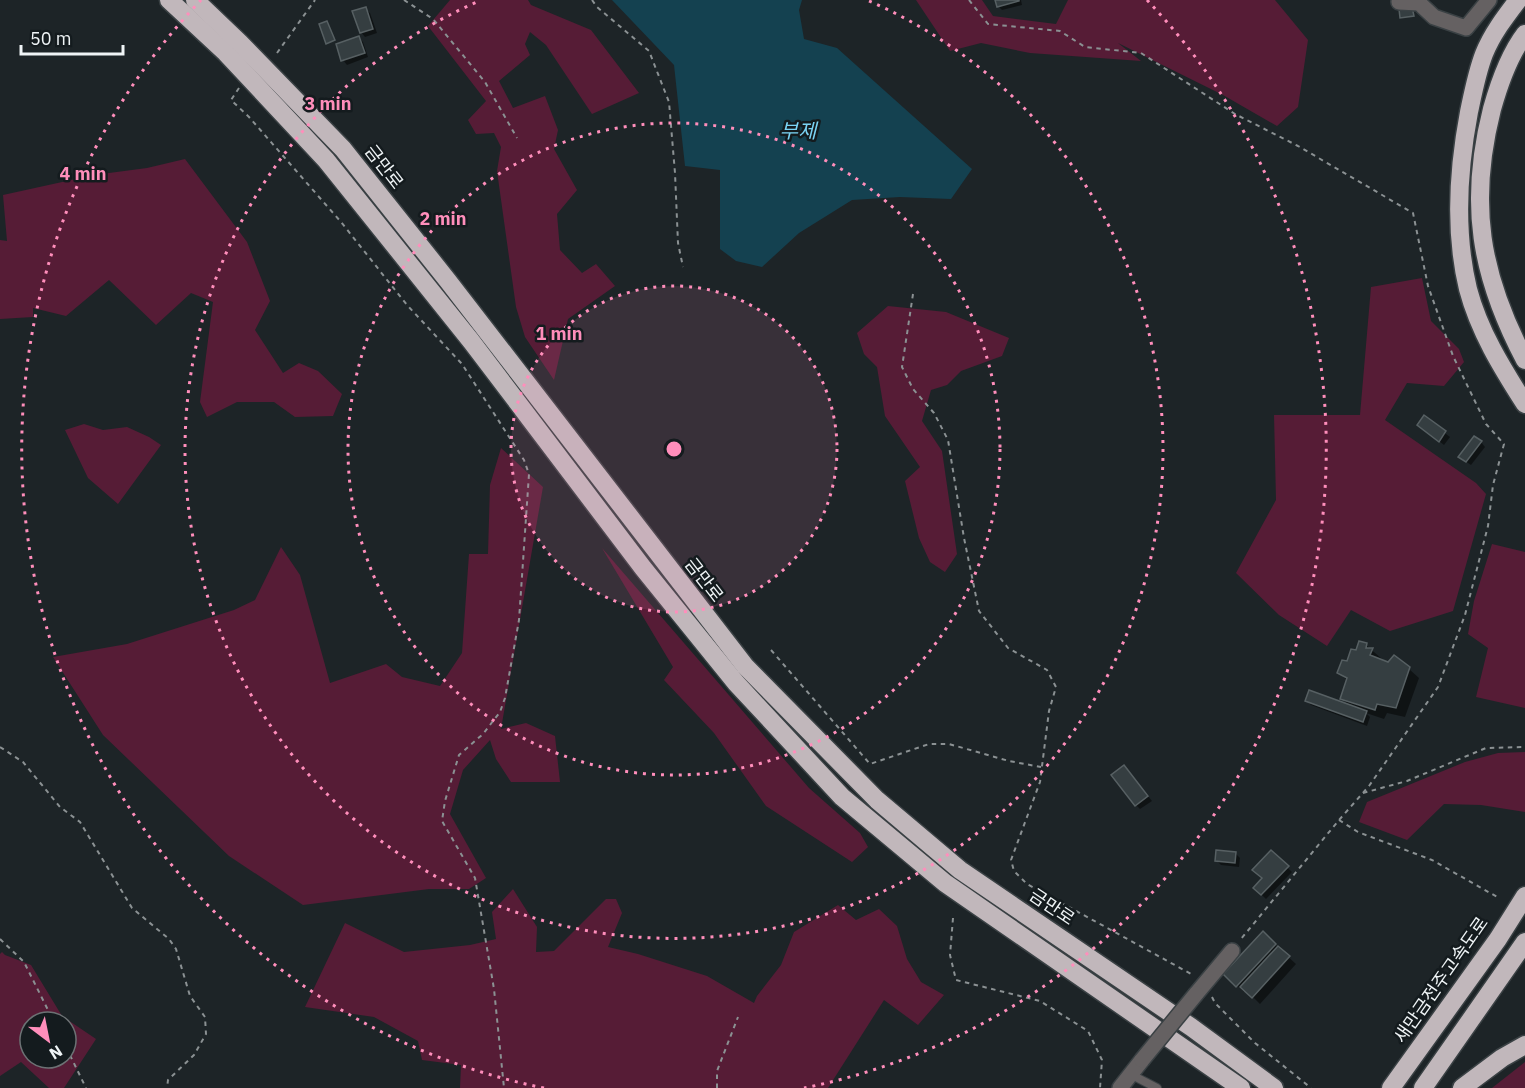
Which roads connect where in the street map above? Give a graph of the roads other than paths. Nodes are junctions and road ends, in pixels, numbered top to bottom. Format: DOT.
graph roads {
  1 [pos="169,0"];
  2 [pos="195,0"];
  3 [pos="1489,0"];
  4 [pos="1518,0"];
  5 [pos="1399,2"];
  6 [pos="1525,34"];
  7 [pos="1525,360"];
  8 [pos="1525,404"];
  9 [pos="1525,896"];
  10 [pos="1525,942"];
  11 [pos="1232,951"];
  12 [pos="1525,1045"];
  13 [pos="1130,1074"];
  14 [pos="1120,1088"];
  15 [pos="1157,1088"];
  16 [pos="1241,1088"];
  17 [pos="1274,1088"];
  18 [pos="1391,1088"];
  19 [pos="1423,1088"];
  20 [pos="1462,1088"];
  1 -- 16 [label="highway"];
  2 -- 17 [label="highway, 금만로"];
  3 -- 5 [label="street"];
  4 -- 8 [label="highway"];
  6 -- 7 [label="highway"];
  9 -- 18 [label="highway, 새만금전주고속도로"];
  10 -- 19 [label="highway"];
  11 -- 13 [label="street, bridge"];
  12 -- 20 [label="highway"];
  13 -- 14 [label="street"];
  13 -- 15 [label="lane"];
}
